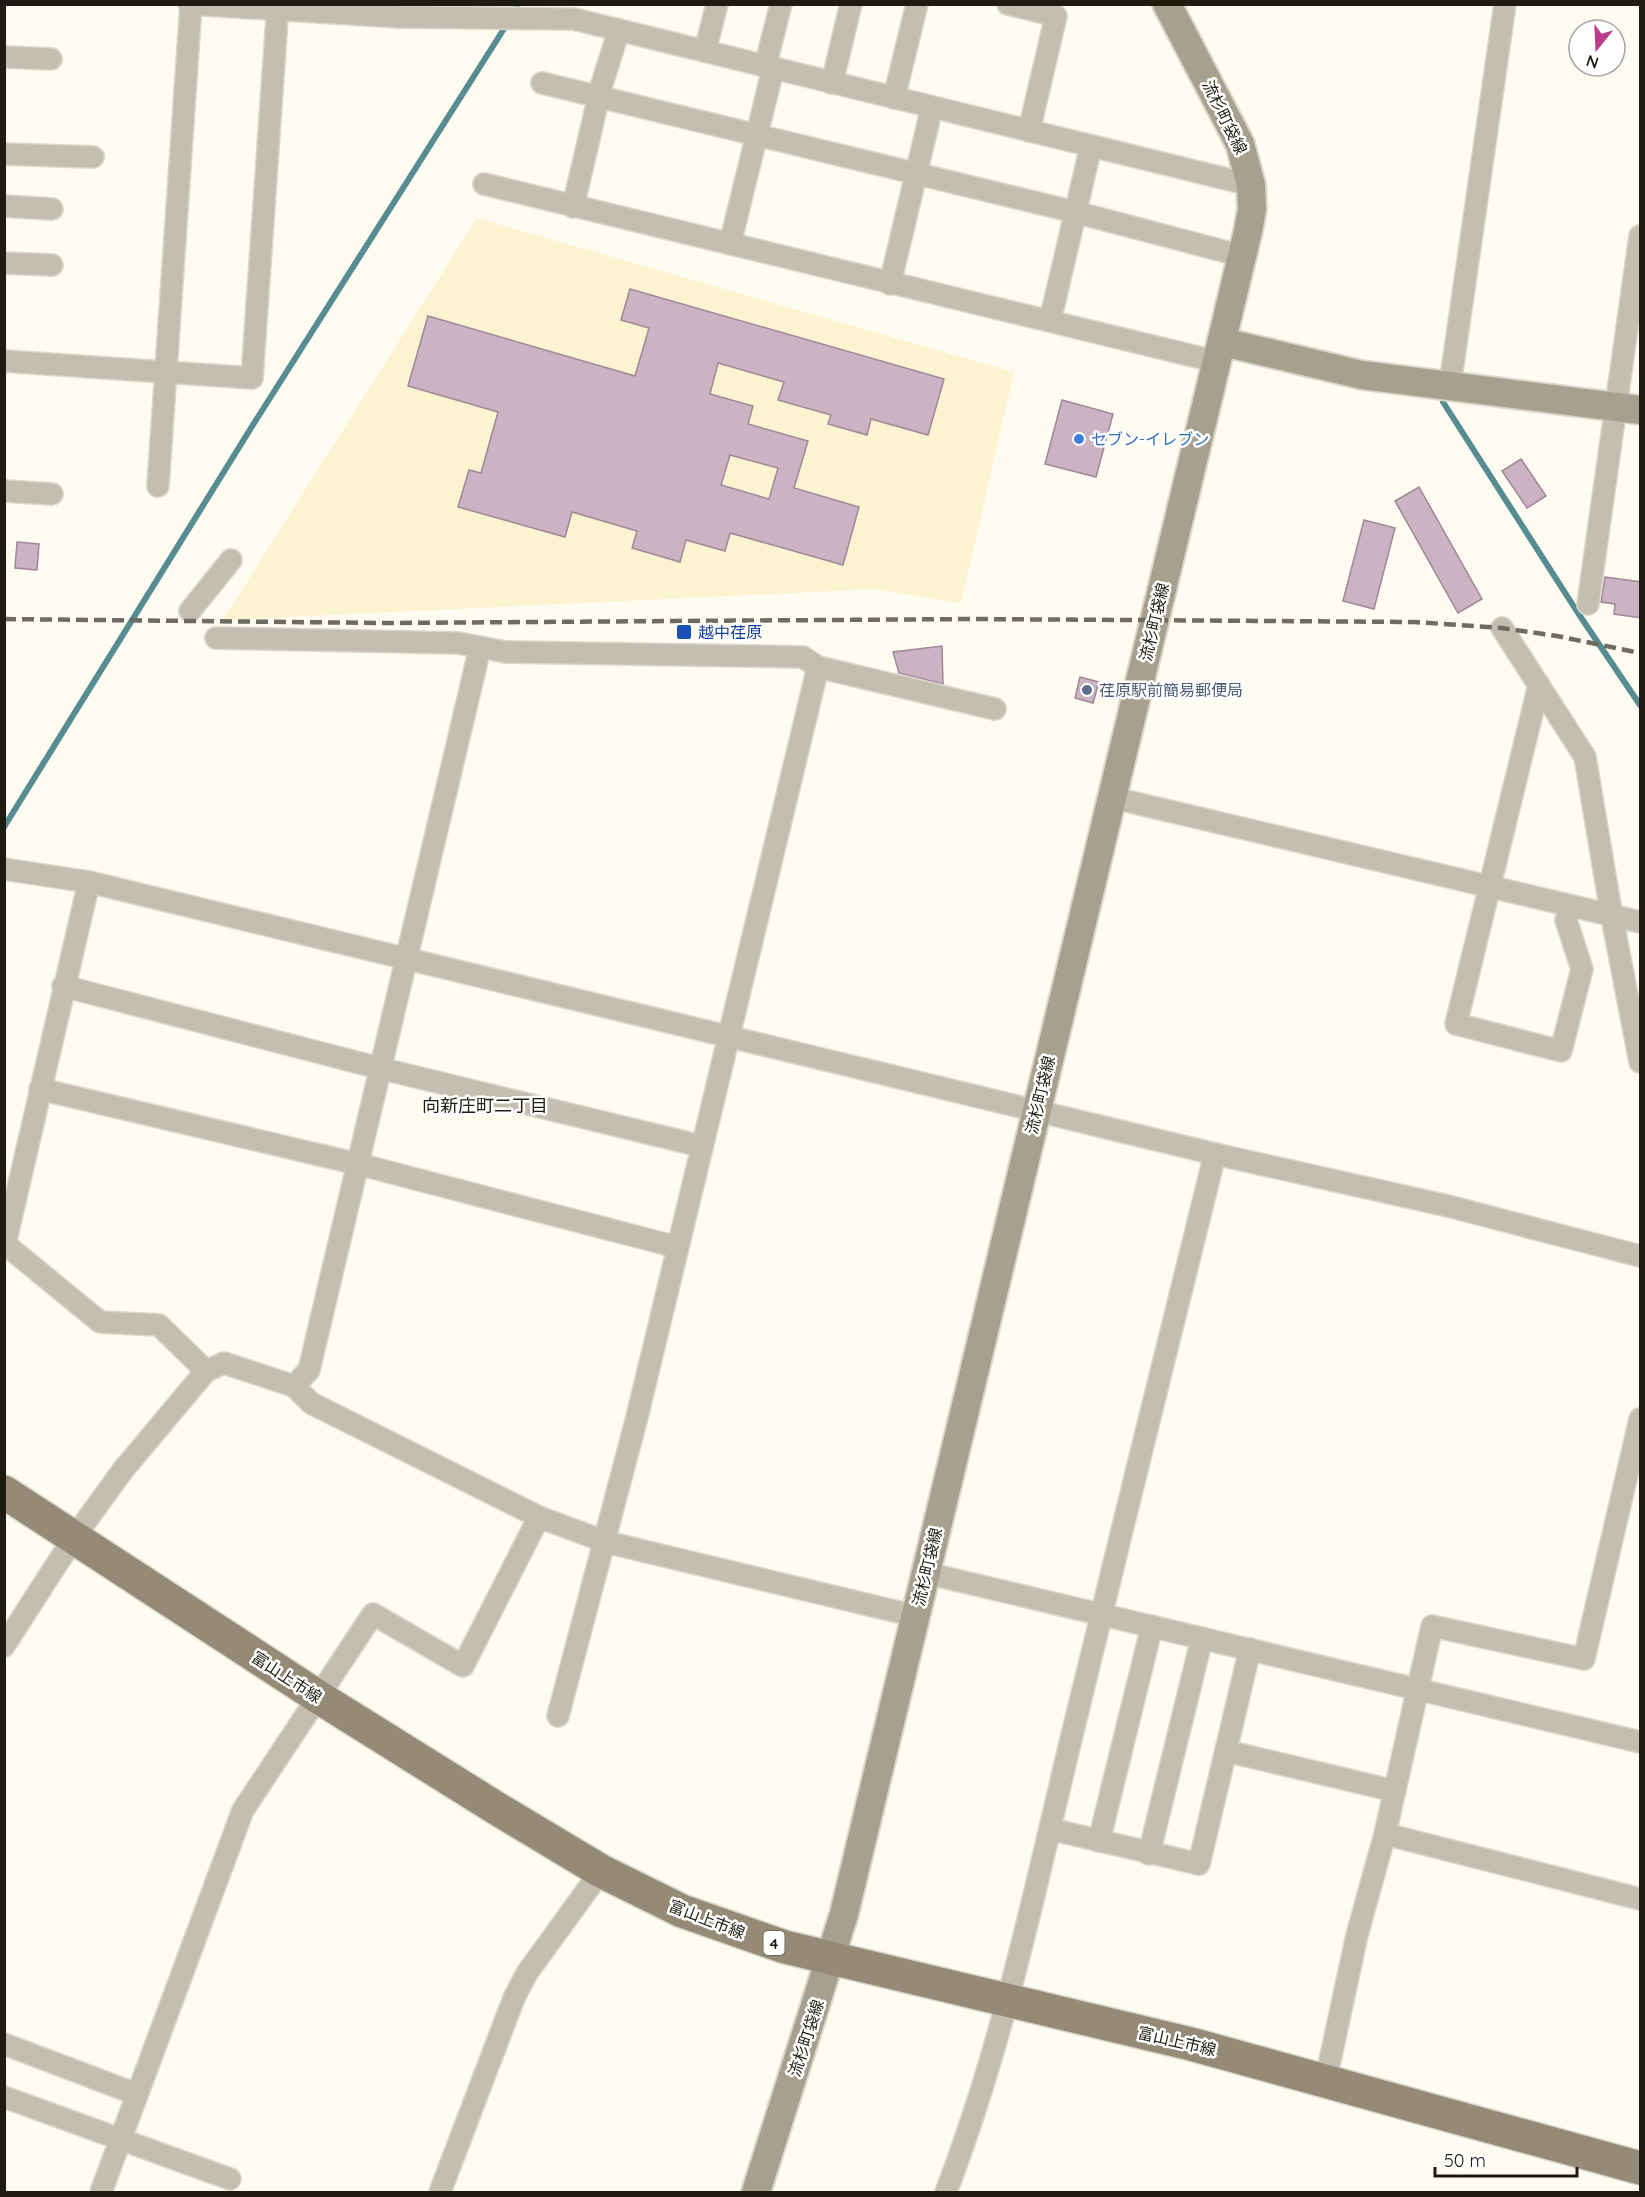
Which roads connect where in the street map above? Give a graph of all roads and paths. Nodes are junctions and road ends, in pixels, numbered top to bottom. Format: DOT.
graph roads {
  1 [pos="717,4"];
  2 [pos="781,4"];
  3 [pos="851,4"];
  4 [pos="917,4"];
  5 [pos="1008,4"];
  6 [pos="1167,4"];
  7 [pos="1505,4"];
  8 [pos="190,5"];
  9 [pos="278,8"];
  10 [pos="491,11"];
  11 [pos="619,30"];
  12 [pos="705,51"];
  13 [pos="4,57"];
  14 [pos="51,58"];
  15 [pos="769,68"];
  16 [pos="542,83"];
  17 [pos="832,83"];
  18 [pos="599,96"];
  19 [pos="894,98"];
  20 [pos="932,107"];
  21 [pos="1029,131"];
  22 [pos="757,135"];
  23 [pos="1091,146"];
  24 [pos="4,154"];
  25 [pos="93,158"];
  26 [pos="916,173"];
  27 [pos="484,184"];
  28 [pos="1251,185"];
  29 [pos="4,206"];
  30 [pos="573,207"];
  31 [pos="51,209"];
  32 [pos="1075,212"];
  33 [pos="1641,236"];
  34 [pos="730,244"];
  35 [pos="1242,256"];
  36 [pos="4,263"];
  37 [pos="52,265"];
  38 [pos="890,284"];
  39 [pos="1050,321"];
  40 [pos="1220,352"];
  41 [pos="4,361"];
  42 [pos="166,372"];
  43 [pos="1450,385"];
  44 [pos="1628,408"];
  45 [pos="158,486"];
  46 [pos="4,491"];
  47 [pos="51,494"];
  48 [pos="231,560"];
  49 [pos="1588,604"];
  50 [pos="190,611"];
  51 [pos="1502,628"];
  52 [pos="216,638"];
  53 [pos="480,648"];
  54 [pos="818,667"];
  55 [pos="1539,685"];
  56 [pos="994,709"];
  57 [pos="1114,798"];
  58 [pos="4,869"];
  59 [pos="89,882"];
  60 [pos="1490,886"];
  61 [pos="1570,907"];
  62 [pos="1612,917"];
  63 [pos="1641,922"];
  64 [pos="406,958"];
  65 [pos="63,986"];
  66 [pos="728,1034"];
  67 [pos="1641,1062"];
  68 [pos="379,1068"];
  69 [pos="40,1089"];
  70 [pos="1036,1110"];
  71 [pos="701,1146"];
  72 [pos="1215,1154"];
  73 [pos="358,1164"];
  74 [pos="677,1247"];
  75 [pos="1641,1256"];
  76 [pos="206,1371"];
  77 [pos="294,1386"];
  78 [pos="1641,1419"];
  79 [pos="4,1492"];
  80 [pos="539,1517"];
  81 [pos="73,1539"];
  82 [pos="606,1542"];
  83 [pos="926,1573"];
  84 [pos="1102,1614"];
  85 [pos="915,1616"];
  86 [pos="1152,1626"];
  87 [pos="1202,1638"];
  88 [pos="4,1646"];
  89 [pos="1251,1649"];
  90 [pos="1417,1689"];
  91 [pos="320,1698"];
  92 [pos="558,1716"];
  93 [pos="1641,1742"];
  94 [pos="1226,1751"];
  95 [pos="1395,1791"];
  96 [pos="1050,1829"];
  97 [pos="1385,1834"];
  98 [pos="1099,1841"];
  99 [pos="1149,1854"];
  100 [pos="601,1871"];
  101 [pos="1641,1899"];
  102 [pos="831,1959"];
  103 [pos="1008,2000"];
  104 [pos="4,2044"];
  105 [pos="1326,2079"];
  106 [pos="136,2094"];
  107 [pos="4,2097"];
  108 [pos="120,2139"];
  109 [pos="1641,2168"];
  110 [pos="230,2179"];
  111 [pos="101,2193"];
  112 [pos="440,2193"];
  113 [pos="756,2193"];
  114 [pos="946,2193"];
  1 -- 12 [label="street"];
  2 -- 15 [label="street"];
  3 -- 17 [label="street"];
  4 -- 19 [label="street"];
  5 -- 21 [label="street"];
  6 -- 28 [label="main road, 流杉町袋線"];
  7 -- 43 [label="street"];
  8 -- 9 [label="street"];
  8 -- 42 [label="street"];
  9 -- 10 [label="street"];
  9 -- 42 [label="street"];
  10 -- 11 [label="street"];
  11 -- 12 [label="street"];
  11 -- 18 [label="street"];
  12 -- 15 [label="street"];
  13 -- 14 [label="street"];
  15 -- 17 [label="street"];
  15 -- 22 [label="street"];
  16 -- 18 [label="street"];
  17 -- 19 [label="street"];
  18 -- 22 [label="street"];
  18 -- 30 [label="street"];
  19 -- 20 [label="street"];
  20 -- 21 [label="street"];
  20 -- 26 [label="street"];
  21 -- 23 [label="street"];
  22 -- 26 [label="street"];
  22 -- 34 [label="street"];
  23 -- 28 [label="street"];
  23 -- 32 [label="street"];
  24 -- 25 [label="street"];
  26 -- 32 [label="street"];
  26 -- 38 [label="street"];
  27 -- 30 [label="street"];
  28 -- 35 [label="main road, 流杉町袋線"];
  29 -- 31 [label="street"];
  30 -- 34 [label="street"];
  32 -- 35 [label="street"];
  32 -- 39 [label="street"];
  33 -- 44 [label="street"];
  34 -- 38 [label="street"];
  35 -- 40 [label="main road, 流杉町袋線"];
  36 -- 37 [label="street"];
  38 -- 39 [label="street"];
  39 -- 40 [label="street"];
  40 -- 43 [label="main road"];
  40 -- 57 [label="main road, 流杉町袋線"];
  41 -- 42 [label="street"];
  42 -- 45 [label="street"];
  43 -- 44 [label="main road"];
  44 -- 49 [label="street"];
  46 -- 47 [label="street"];
  48 -- 50 [label="street"];
  51 -- 55 [label="street"];
  52 -- 53 [label="street"];
  53 -- 54 [label="street"];
  53 -- 64 [label="street"];
  54 -- 56 [label="street"];
  54 -- 66 [label="street"];
  55 -- 60 [label="street"];
  55 -- 62 [label="street"];
  57 -- 60 [label="street"];
  57 -- 70 [label="main road, 流杉町袋線"];
  58 -- 59 [label="street"];
  59 -- 64 [label="street"];
  59 -- 65 [label="street"];
  60 -- 61 [label="street"];
  60 -- 61 [label="street"];
  61 -- 62 [label="street"];
  62 -- 63 [label="street"];
  62 -- 67 [label="street"];
  64 -- 66 [label="street"];
  64 -- 68 [label="street"];
  65 -- 68 [label="street"];
  65 -- 69 [label="street"];
  66 -- 70 [label="street"];
  66 -- 71 [label="street"];
  68 -- 71 [label="street"];
  68 -- 73 [label="street"];
  69 -- 73 [label="street"];
  69 -- 76 [label="street"];
  70 -- 72 [label="street"];
  70 -- 83 [label="main road, 流杉町袋線"];
  71 -- 74 [label="street"];
  72 -- 75 [label="street"];
  72 -- 84 [label="street"];
  73 -- 74 [label="street"];
  73 -- 77 [label="street"];
  74 -- 82 [label="street"];
  76 -- 77 [label="street"];
  76 -- 81 [label="street"];
  77 -- 80 [label="street"];
  78 -- 90 [label="street"];
  79 -- 81 [label="main road, 富山上市線 / 4"];
  80 -- 82 [label="street"];
  80 -- 91 [label="street"];
  81 -- 88 [label="street"];
  81 -- 91 [label="main road, 富山上市線 / 4"];
  82 -- 85 [label="street"];
  82 -- 92 [label="street"];
  83 -- 84 [label="street"];
  83 -- 85 [label="main road, 流杉町袋線"];
  84 -- 86 [label="street"];
  84 -- 96 [label="street"];
  85 -- 102 [label="main road, 流杉町袋線"];
  86 -- 87 [label="street"];
  86 -- 98 [label="street"];
  87 -- 89 [label="street"];
  87 -- 99 [label="street"];
  89 -- 90 [label="street"];
  89 -- 94 [label="street"];
  90 -- 93 [label="street"];
  90 -- 95 [label="street"];
  91 -- 100 [label="main road, 富山上市線 / 4"];
  91 -- 106 [label="street"];
  94 -- 95 [label="street"];
  94 -- 99 [label="street"];
  95 -- 97 [label="street"];
  96 -- 98 [label="street"];
  96 -- 103 [label="street"];
  97 -- 101 [label="street"];
  97 -- 105 [label="street"];
  98 -- 99 [label="street"];
  100 -- 102 [label="main road, 富山上市線 / 4"];
  100 -- 112 [label="street"];
  102 -- 103 [label="main road, 富山上市線 / 4"];
  102 -- 113 [label="main road, 流杉町袋線"];
  103 -- 105 [label="main road, 富山上市線 / 4"];
  103 -- 114 [label="street"];
  104 -- 106 [label="street"];
  105 -- 109 [label="main road, 富山上市線 / 4"];
  106 -- 108 [label="street"];
  107 -- 108 [label="street"];
  108 -- 110 [label="street"];
  108 -- 111 [label="street"];
}
